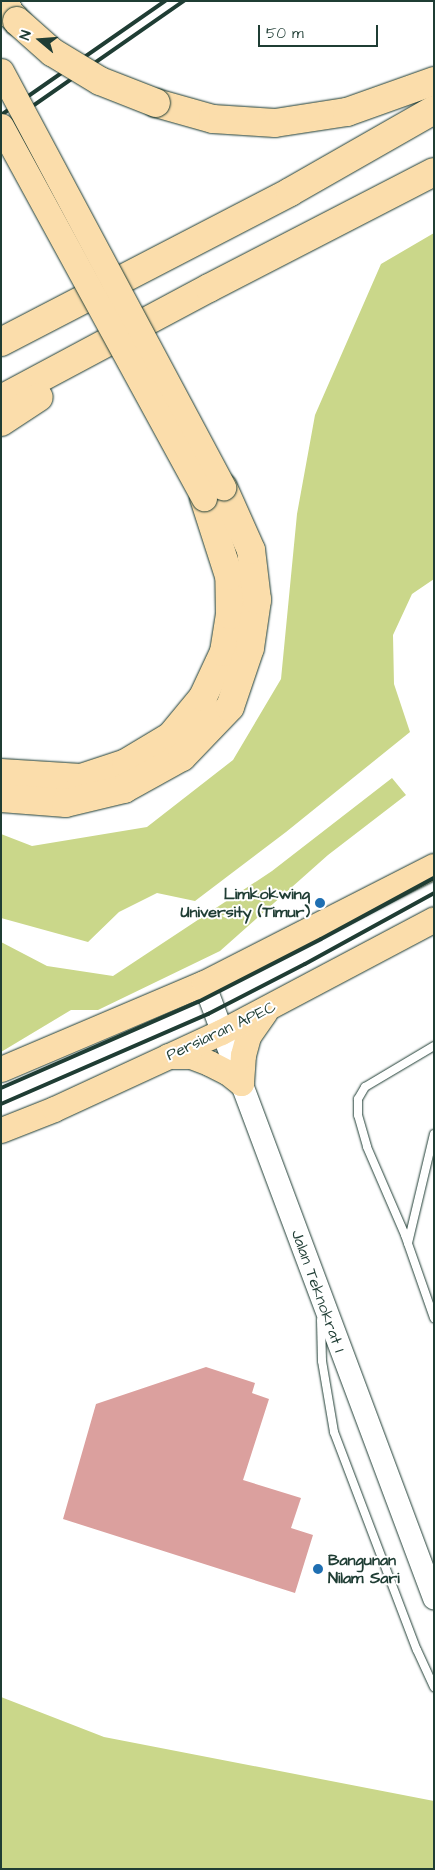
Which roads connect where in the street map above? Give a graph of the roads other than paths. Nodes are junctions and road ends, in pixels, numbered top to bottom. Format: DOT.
graph roads {
  1 [pos="9,12"];
  2 [pos="1,71"];
  3 [pos="434,82"];
  4 [pos="434,110"];
  5 [pos="1,126"];
  6 [pos="434,172"];
  7 [pos="209,288"];
  8 [pos="1,342"];
  9 [pos="1,399"];
  10 [pos="1,422"];
  11 [pos="214,492"];
  12 [pos="1,773"];
  13 [pos="1,798"];
  14 [pos="434,866"];
  15 [pos="434,919"];
  16 [pos="204,983"];
  17 [pos="266,1010"];
  18 [pos="221,1032"];
  19 [pos="434,1046"];
  20 [pos="168,1056"];
  21 [pos="1,1069"];
  22 [pos="241,1083"];
  23 [pos="1,1130"];
  24 [pos="434,1134"];
  25 [pos="408,1243"];
  26 [pos="320,1296"];
  27 [pos="434,1318"];
  28 [pos="434,1598"];
  29 [pos="434,1687"];
  1 -- 3 [label="highway, bridge"];
  2 -- 11 [label="main road, bridge"];
  4 -- 8 [label="highway"];
  5 -- 11 [label="main road, bridge"];
  6 -- 7 [label="highway"];
  7 -- 9 [label="highway"];
  7 -- 10 [label="highway"];
  11 -- 12 [label="highway"];
  11 -- 13 [label="highway"];
  14 -- 16 [label="main road"];
  15 -- 17 [label="main road, Persiaran APEC"];
  16 -- 18 [label="main road, Jalan Teknokrat 1"];
  16 -- 21 [label="main road"];
  17 -- 18 [label="main road, Persiaran APEC"];
  17 -- 22 [label="main road"];
  18 -- 20 [label="main road, Persiaran APEC"];
  18 -- 22 [label="main road, Jalan Teknokrat 1"];
  19 -- 25 [label="lane"];
  20 -- 22 [label="main road"];
  20 -- 23 [label="main road, Persiaran APEC"];
  22 -- 26 [label="main road, Jalan Teknokrat 1"];
  24 -- 25 [label="lane"];
  25 -- 27 [label="lane"];
  26 -- 28 [label="main road, Jalan Teknokrat 1"];
  26 -- 29 [label="lane"];
}
